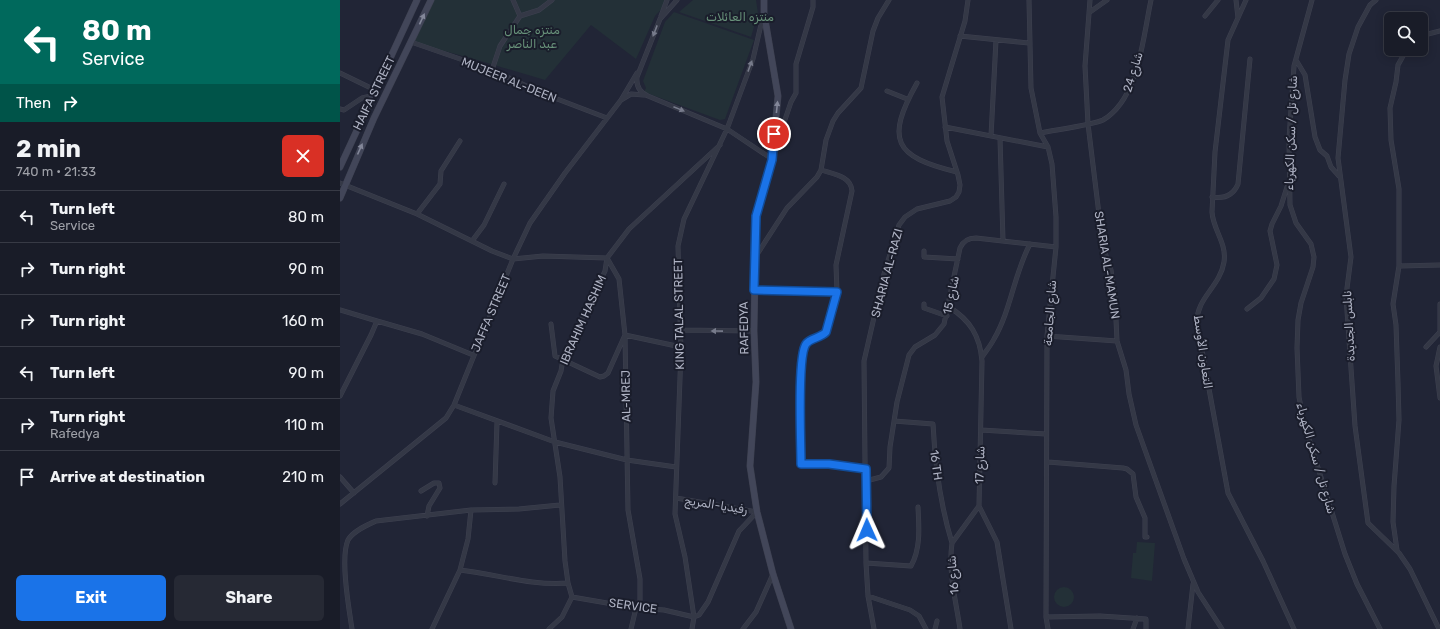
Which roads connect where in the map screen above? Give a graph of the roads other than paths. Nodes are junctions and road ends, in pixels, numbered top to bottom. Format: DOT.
graph roads {
  1 [pos="417,0"];
  2 [pos="431,0"];
  3 [pos="513,0"];
  4 [pos="552,0"];
  5 [pos="667,0"];
  6 [pos="677,0"];
  7 [pos="764,0"];
  8 [pos="813,0"];
  9 [pos="889,0"];
  10 [pos="968,0"];
  11 [pos="1029,0"];
  12 [pos="1090,0"];
  13 [pos="1107,0"];
  14 [pos="1151,0"];
  15 [pos="1218,0"];
  16 [pos="1236,0"];
  17 [pos="1246,0"];
  18 [pos="1312,0"];
  19 [pos="1376,0"];
  20 [pos="1090,12"];
  21 [pos="764,13"];
  22 [pos="520,16"];
  23 [pos="1205,16"];
  24 [pos="1238,18"];
  25 [pos="660,19"];
  26 [pos="1440,31"];
  27 [pos="1428,34"];
  28 [pos="960,36"];
  29 [pos="996,40"];
  30 [pos="411,42"];
  31 [pos="1029,43"];
  32 [pos="1403,56"];
  33 [pos="1250,59"];
  34 [pos="1296,60"];
  35 [pos="642,64"];
  36 [pos="492,70"];
  37 [pos="340,73"];
  38 [pos="917,83"];
  39 [pos="375,90"];
  40 [pos="887,91"];
  41 [pos="371,96"];
  42 [pos="648,96"];
  43 [pos="907,99"];
  44 [pos="621,100"];
  45 [pos="340,109"];
  46 [pos="607,118"];
  47 [pos="1088,124"];
  48 [pos="945,127"];
  49 [pos="728,129"];
  50 [pos="1040,133"];
  51 [pos="991,136"];
  52 [pos="1000,138"];
  53 [pos="460,141"];
  54 [pos="721,143"];
  55 [pos="1048,147"];
  56 [pos="772,160"];
  57 [pos="340,167"];
  58 [pos="821,170"];
  59 [pos="957,172"];
  60 [pos="1339,176"];
  61 [pos="343,184"];
  62 [pos="504,184"];
  63 [pos="1287,187"];
  64 [pos="1212,197"];
  65 [pos="340,198"];
  66 [pos="417,214"];
  67 [pos="472,241"];
  68 [pos="1003,241"];
  69 [pos="1030,244"];
  70 [pos="1056,248"];
  71 [pos="924,251"];
  72 [pos="607,258"];
  73 [pos="754,258"];
  74 [pos="513,259"];
  75 [pos="958,259"];
  76 [pos="1440,265"];
  77 [pos="1399,266"];
  78 [pos="754,290"];
  79 [pos="837,292"];
  80 [pos="924,304"];
  81 [pos="1440,304"];
  82 [pos="949,307"];
  83 [pos="1247,309"];
  84 [pos="340,310"];
  85 [pos="947,316"];
  86 [pos="376,321"];
  87 [pos="551,324"];
  88 [pos="681,330"];
  89 [pos="754,331"];
  90 [pos="625,335"];
  91 [pos="1047,336"];
  92 [pos="1117,341"];
  93 [pos="681,347"];
  94 [pos="1440,347"];
  95 [pos="1426,348"];
  96 [pos="473,355"];
  97 [pos="982,357"];
  98 [pos="563,359"];
  99 [pos="1438,371"];
  100 [pos="340,396"];
  101 [pos="1440,398"];
  102 [pos="454,405"];
  103 [pos="894,420"];
  104 [pos="498,422"];
  105 [pos="981,430"];
  106 [pos="1046,434"];
  107 [pos="554,442"];
  108 [pos="627,460"];
  109 [pos="1048,462"];
  110 [pos="676,468"];
  111 [pos="866,469"];
  112 [pos="340,477"];
  113 [pos="866,481"];
  114 [pos="495,483"];
  115 [pos="421,491"];
  116 [pos="354,493"];
  117 [pos="676,498"];
  118 [pos="340,504"];
  119 [pos="560,505"];
  120 [pos="978,506"];
  121 [pos="918,507"];
  122 [pos="471,510"];
  123 [pos="756,512"];
  124 [pos="427,516"];
  125 [pos="1147,537"];
  126 [pos="952,543"];
  127 [pos="1397,551"];
  128 [pos="866,564"];
  129 [pos="460,570"];
  130 [pos="1191,573"];
  131 [pos="773,574"];
  132 [pos="568,583"];
  133 [pos="868,596"];
  134 [pos="572,597"];
  135 [pos="636,608"];
  136 [pos="1046,617"];
  137 [pos="694,618"];
  138 [pos="1137,618"];
  139 [pos="937,621"];
  140 [pos="352,629"];
  141 [pos="432,629"];
  142 [pos="549,629"];
  143 [pos="631,629"];
  144 [pos="692,629"];
  145 [pos="743,629"];
  146 [pos="791,629"];
  147 [pos="874,629"];
  148 [pos="926,629"];
  149 [pos="935,629"];
  150 [pos="960,629"];
  151 [pos="1011,629"];
  152 [pos="1048,629"];
  153 [pos="1133,629"];
  154 [pos="1146,629"];
  155 [pos="1188,629"];
  156 [pos="1222,629"];
  157 [pos="1294,629"];
  158 [pos="1380,629"];
  159 [pos="1439,629"];
  1 -- 39 [label="main road, HAIFA STREET"];
  30 -- 2 [label="main road, HAIFA STREET, one-way"];
  3 -- 22 [label="street"];
  4 -- 22 [label="street"];
  5 -- 25 [label="street"];
  6 -- 25 [label="street"];
  7 -- 21 [label="main road, RAFEDYA"];
  8 -- 56 [label="street"];
  9 -- 58 [label="street"];
  10 -- 28 [label="street, SHARIA AL-RAZI"];
  11 -- 31 [label="street, شارع الجامعة"];
  12 -- 20 [label="street, SHARIA AL-MAMUN"];
  13 -- 20 [label="street"];
  14 -- 47 [label="street, شارع 24"];
  15 -- 23 [label="street"];
  16 -- 24 [label="street"];
  17 -- 24 [label="street, التعاون الأوسط"];
  18 -- 34 [label="street, شارع تل / سكن الكهرباء"];
  19 -- 60 [label="street, نابلس الجديدة"];
  20 -- 47 [label="street, SHARIA AL-MAMUN"];
  49 -- 21 [label="street, KING TALAL STREET, one-way"];
  56 -- 21 [label="main road, RAFEDYA, one-way"];
  22 -- 36 [label="street"];
  24 -- 64 [label="street, التعاون الأوسط"];
  25 -- 35 [label="street, one-way"];
  26 -- 27 [label="street"];
  28 -- 29 [label="street"];
  28 -- 48 [label="street, SHARIA AL-RAZI"];
  29 -- 31 [label="street"];
  29 -- 51 [label="street"];
  30 -- 36 [label="street, MUJEER AL-DEEN"];
  61 -- 30 [label="main road, HAIFA STREET, one-way"];
  31 -- 50 [label="street, شارع الجامعة"];
  32 -- 77 [label="street"];
  33 -- 64 [label="street"];
  34 -- 60 [label="street"];
  34 -- 158 [label="street, شارع تل / سكن الكهرباء"];
  35 -- 42 [label="street"];
  35 -- 44 [label="street, JAFFA STREET"];
  36 -- 46 [label="street, MUJEER AL-DEEN"];
  37 -- 39 [label="street"];
  38 -- 43 [label="street"];
  39 -- 41 [label="main road, HAIFA STREET"];
  40 -- 43 [label="street"];
  41 -- 45 [label="street"];
  41 -- 57 [label="main road, HAIFA STREET"];
  42 -- 44 [label="street"];
  42 -- 49 [label="street, one-way"];
  43 -- 59 [label="street"];
  44 -- 46 [label="street, JAFFA STREET"];
  46 -- 74 [label="street, JAFFA STREET"];
  47 -- 50 [label="street, شارع 24"];
  47 -- 92 [label="street, SHARIA AL-MAMUN"];
  48 -- 51 [label="street"];
  48 -- 59 [label="street, SHARIA AL-RAZI"];
  49 -- 54 [label="street, KING TALAL STREET"];
  49 -- 56 [label="street"];
  50 -- 55 [label="street, شارع الجامعة"];
  51 -- 52 [label="street"];
  52 -- 55 [label="street"];
  52 -- 68 [label="street"];
  53 -- 66 [label="street"];
  54 -- 72 [label="street, IBRAHIM HASHIM"];
  54 -- 88 [label="street, KING TALAL STREET"];
  55 -- 70 [label="street, شارع الجامعة"];
  56 -- 73 [label="main road, RAFEDYA"];
  58 -- 73 [label="street"];
  58 -- 79 [label="street"];
  59 -- 111 [label="street, SHARIA AL-RAZI"];
  60 -- 127 [label="street, نابلس الجديدة"];
  61 -- 65 [label="main road, HAIFA STREET"];
  61 -- 66 [label="street"];
  62 -- 67 [label="street"];
  63 -- 83 [label="street"];
  64 -- 157 [label="street, التعاون الأوسط"];
  66 -- 67 [label="street"];
  67 -- 74 [label="street"];
  68 -- 69 [label="street, شارع 15"];
  68 -- 75 [label="street, شارع 15"];
  69 -- 70 [label="street, شارع 15"];
  69 -- 97 [label="street"];
  70 -- 91 [label="street, شارع الجامعة"];
  71 -- 75 [label="street"];
  72 -- 74 [label="street"];
  72 -- 90 [label="street, AL-MREJ"];
  72 -- 98 [label="street, IBRAHIM HASHIM"];
  73 -- 78 [label="main road, RAFEDYA"];
  74 -- 96 [label="street, JAFFA STREET"];
  75 -- 82 [label="street, شارع 15"];
  76 -- 77 [label="street"];
  77 -- 127 [label="street"];
  78 -- 79 [label="street"];
  78 -- 89 [label="main road, RAFEDYA"];
  79 -- 111 [label="street"];
  80 -- 85 [label="street"];
  81 -- 95 [label="street"];
  82 -- 85 [label="street, شارع 15"];
  82 -- 97 [label="street, شارع 17"];
  84 -- 86 [label="street"];
  85 -- 103 [label="street, شارع 15"];
  86 -- 96 [label="street"];
  86 -- 100 [label="street"];
  87 -- 98 [label="street"];
  89 -- 88 [label="street, one-way"];
  88 -- 93 [label="street, KING TALAL STREET"];
  89 -- 123 [label="main road, RAFEDYA"];
  90 -- 93 [label="street"];
  90 -- 98 [label="street"];
  90 -- 108 [label="street, AL-MREJ"];
  91 -- 92 [label="street"];
  91 -- 106 [label="street, شارع الجامعة"];
  92 -- 130 [label="street, SHARIA AL-MAMUN"];
  93 -- 110 [label="street, KING TALAL STREET"];
  94 -- 99 [label="street"];
  96 -- 102 [label="street, JAFFA STREET"];
  97 -- 105 [label="street, شارع 17"];
  98 -- 107 [label="street, IBRAHIM HASHIM"];
  99 -- 101 [label="street"];
  102 -- 104 [label="street"];
  102 -- 116 [label="street, JAFFA STREET"];
  103 -- 113 [label="street, شارع 15"];
  103 -- 126 [label="street, 16 TH"];
  104 -- 107 [label="street"];
  104 -- 114 [label="street"];
  105 -- 106 [label="street"];
  105 -- 120 [label="street, شارع 17"];
  106 -- 109 [label="street, شارع الجامعة"];
  107 -- 108 [label="street"];
  107 -- 119 [label="street, IBRAHIM HASHIM"];
  108 -- 110 [label="street"];
  108 -- 135 [label="street, AL-MREJ"];
  109 -- 125 [label="street"];
  109 -- 136 [label="street, شارع الجامعة"];
  110 -- 117 [label="street, KING TALAL STREET"];
  111 -- 113 [label="street"];
  112 -- 116 [label="street"];
  113 -- 128 [label="street"];
  115 -- 124 [label="street"];
  116 -- 118 [label="street, JAFFA STREET"];
  117 -- 123 [label="street, رفيديا-المريج"];
  117 -- 137 [label="street, KING TALAL STREET"];
  119 -- 122 [label="street"];
  119 -- 132 [label="street, IBRAHIM HASHIM"];
  120 -- 126 [label="street, شارع 16"];
  120 -- 151 [label="street"];
  121 -- 128 [label="street"];
  122 -- 124 [label="street"];
  122 -- 129 [label="street"];
  123 -- 131 [label="main road, RAFEDYA"];
  123 -- 137 [label="street"];
  124 -- 140 [label="street"];
  126 -- 150 [label="street, شارع 16"];
  127 -- 159 [label="street, نابلس الجديدة"];
  128 -- 133 [label="street"];
  129 -- 132 [label="street"];
  129 -- 141 [label="street"];
  130 -- 155 [label="street"];
  130 -- 156 [label="street, SHARIA AL-MAMUN"];
  131 -- 145 [label="street"];
  131 -- 146 [label="main road, RAFEDYA"];
  132 -- 134 [label="street, IBRAHIM HASHIM"];
  133 -- 147 [label="street"];
  133 -- 148 [label="street"];
  134 -- 135 [label="street, SERVICE"];
  134 -- 142 [label="street"];
  135 -- 137 [label="street, SERVICE"];
  135 -- 143 [label="street, AL-MREJ"];
  136 -- 138 [label="street"];
  136 -- 152 [label="street, شارع الجامعة"];
  137 -- 144 [label="street, KING TALAL STREET"];
  138 -- 153 [label="street"];
  138 -- 154 [label="street"];
  139 -- 149 [label="street"];
}
